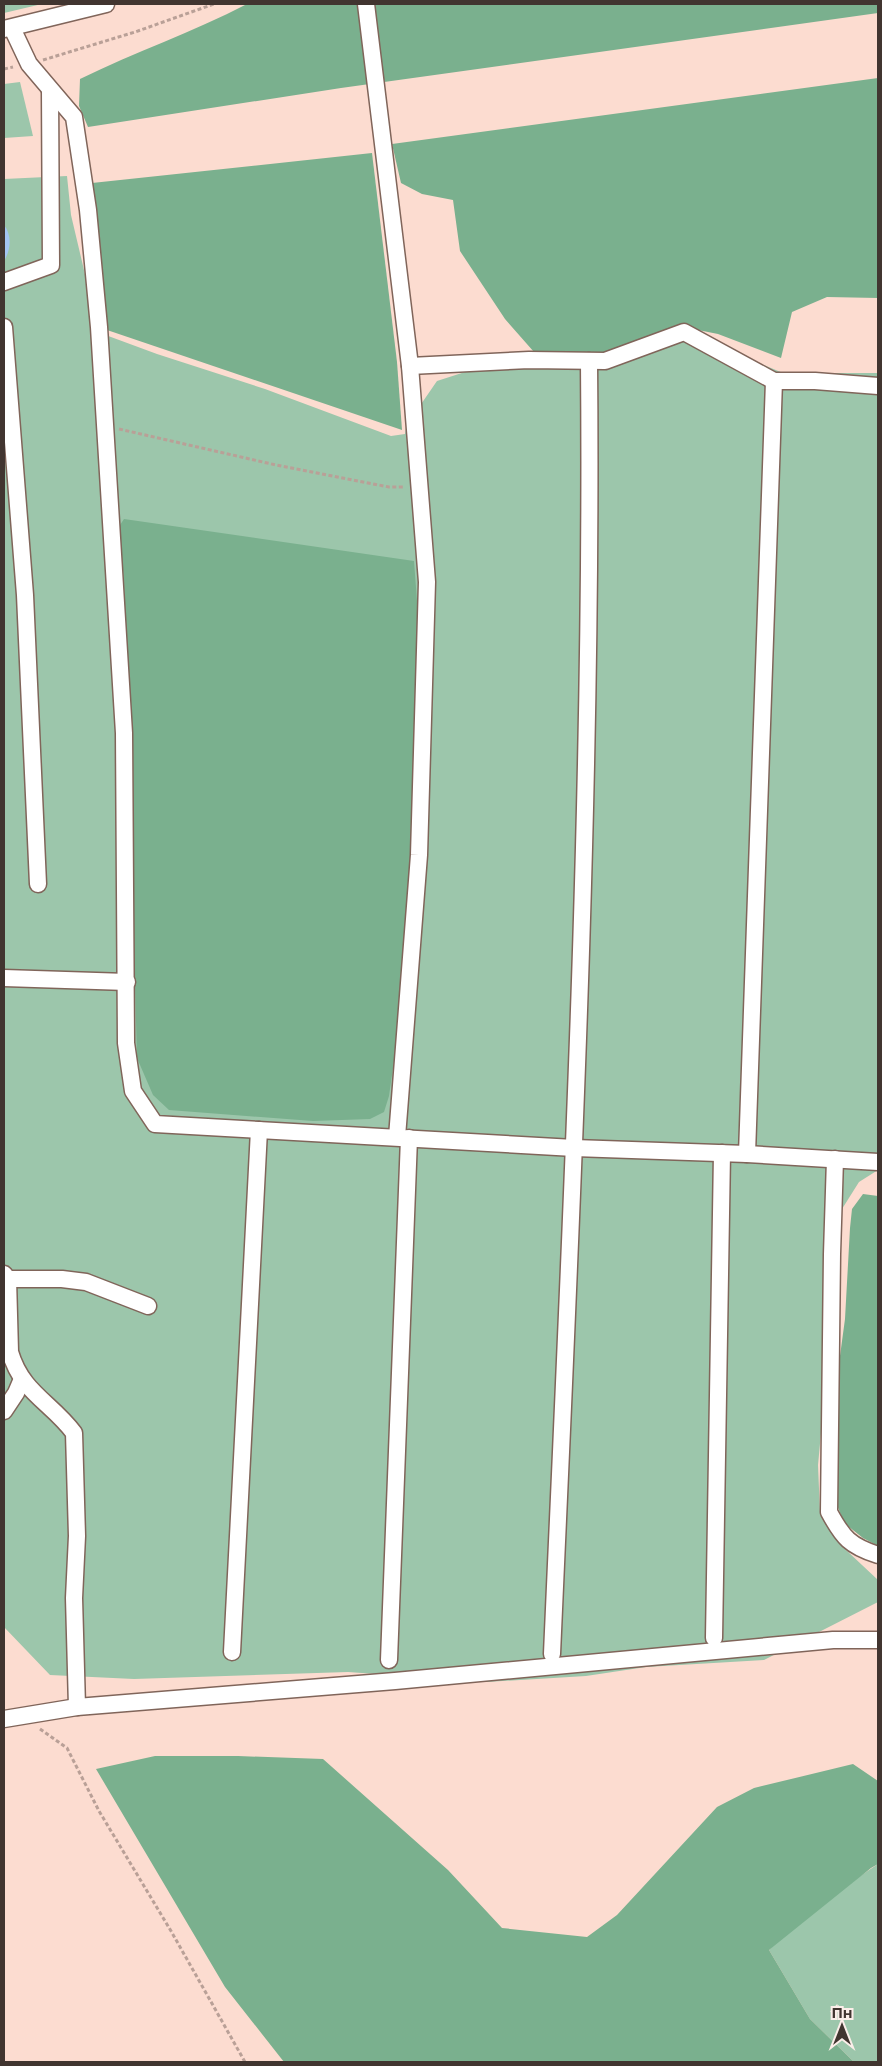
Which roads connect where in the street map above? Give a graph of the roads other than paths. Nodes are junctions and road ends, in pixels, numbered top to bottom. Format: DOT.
graph roads {
  1 [pos="106,4"];
  2 [pos="366,4"];
  3 [pos="8,29"];
  4 [pos="50,90"];
  5 [pos="4,282"];
  6 [pos="4,327"];
  7 [pos="589,361"];
  8 [pos="410,366"];
  9 [pos="774,381"];
  10 [pos="878,386"];
  11 [pos="38,884"];
  12 [pos="4,978"];
  13 [pos="126,982"];
  14 [pos="259,1130"];
  15 [pos="403,1137"];
  16 [pos="574,1148"];
  17 [pos="722,1153"];
  18 [pos="747,1154"];
  19 [pos="835,1160"];
  20 [pos="878,1162"];
  21 [pos="6,1277"];
  22 [pos="148,1306"];
  23 [pos="7,1352"];
  24 [pos="22,1379"];
  25 [pos="4,1411"];
  26 [pos="878,1555"];
  27 [pos="714,1638"];
  28 [pos="878,1640"];
  29 [pos="232,1652"];
  30 [pos="552,1654"];
  31 [pos="389,1660"];
  32 [pos="76,1708"];
  33 [pos="8,1719"];
  1 -- 3 [label="street"];
  2 -- 8 [label="street"];
  3 -- 4 [label="street"];
  4 -- 5 [label="street"];
  4 -- 13 [label="street"];
  6 -- 11 [label="street"];
  7 -- 8 [label="street"];
  7 -- 9 [label="street"];
  7 -- 16 [label="street"];
  8 -- 15 [label="street"];
  9 -- 10 [label="street"];
  9 -- 18 [label="street"];
  12 -- 13 [label="street"];
  13 -- 14 [label="street"];
  14 -- 15 [label="street"];
  14 -- 29 [label="street"];
  15 -- 16 [label="street"];
  15 -- 31 [label="street"];
  16 -- 17 [label="street"];
  16 -- 30 [label="street"];
  17 -- 18 [label="street"];
  17 -- 27 [label="street"];
  18 -- 19 [label="street"];
  19 -- 20 [label="street"];
  19 -- 26 [label="street"];
  21 -- 22 [label="street"];
  21 -- 23 [label="street"];
  23 -- 24 [label="street"];
  24 -- 25 [label="street"];
  24 -- 32 [label="street"];
  28 -- 32 [label="street"];
  32 -- 33 [label="street"];
}
